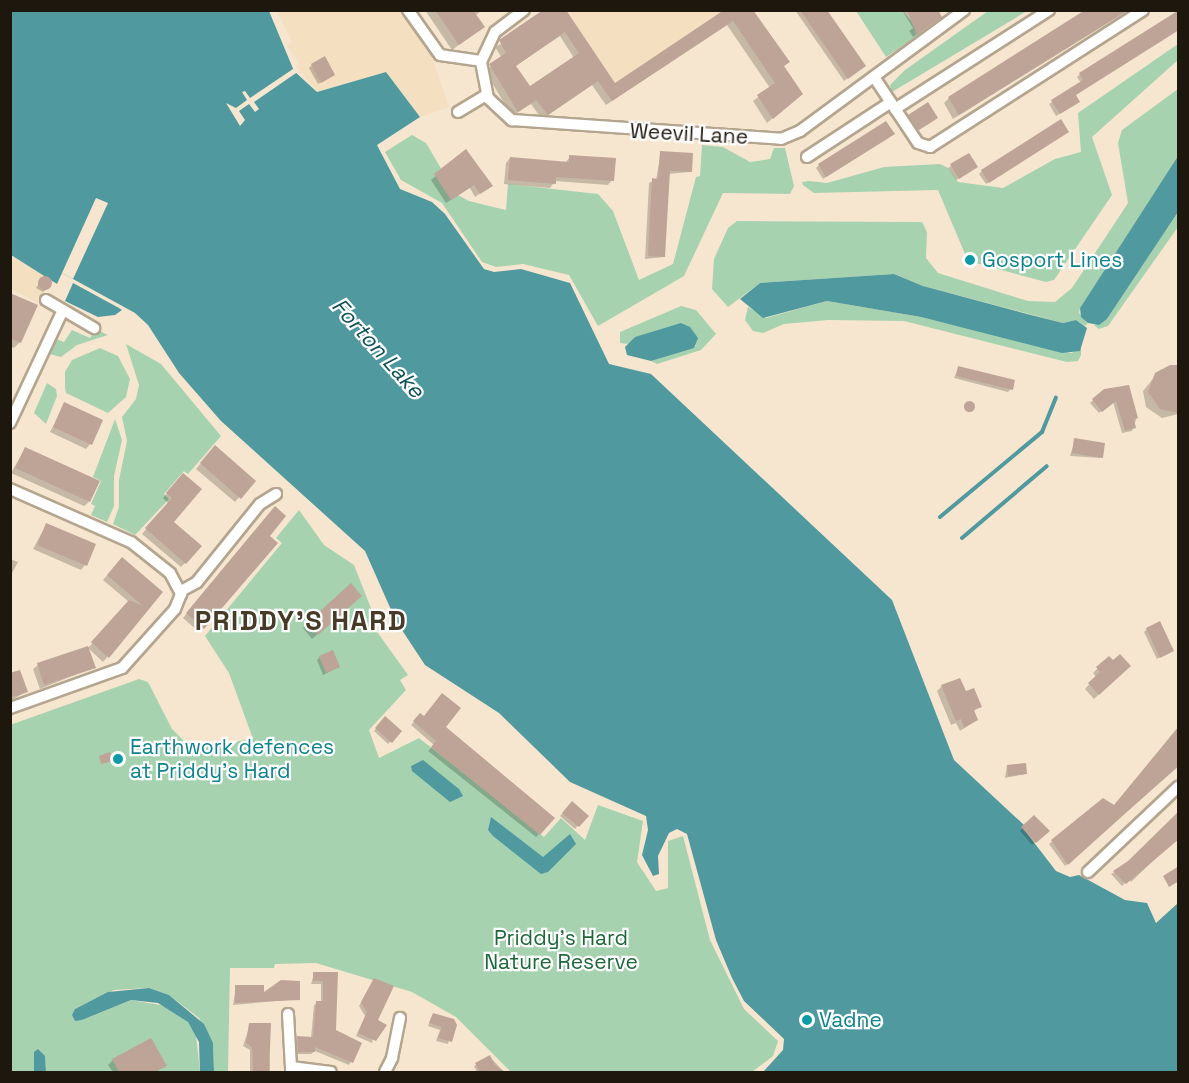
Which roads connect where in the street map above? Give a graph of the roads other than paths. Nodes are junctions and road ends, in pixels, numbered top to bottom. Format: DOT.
graph roads {
  1 [pos="408,10"];
  2 [pos="524,10"];
  3 [pos="964,10"];
  4 [pos="1049,10"];
  5 [pos="1143,10"];
  6 [pos="481,61"];
  7 [pos="874,77"];
  8 [pos="486,95"];
  9 [pos="893,105"];
  10 [pos="458,112"];
  11 [pos="807,157"];
  12 [pos="46,300"];
  13 [pos="62,312"];
  14 [pos="94,328"];
  15 [pos="10,423"];
  16 [pos="10,489"];
  17 [pos="276,494"];
  18 [pos="181,591"];
  19 [pos="10,708"];
  20 [pos="1179,787"];
  21 [pos="1088,872"];
  22 [pos="288,1014"];
  23 [pos="400,1018"];
  24 [pos="291,1070"];
  25 [pos="331,1072"];
  26 [pos="385,1072"];
  1 -- 6 [label="street"];
  2 -- 6 [label="street"];
  3 -- 7 [label="street, Weevil Lane"];
  4 -- 9 [label="street"];
  5 -- 9 [label="street"];
  6 -- 8 [label="street"];
  7 -- 8 [label="street, Weevil Lane"];
  7 -- 9 [label="street"];
  8 -- 10 [label="street"];
  9 -- 11 [label="street"];
  12 -- 13 [label="street"];
  13 -- 14 [label="street"];
  13 -- 15 [label="street"];
  16 -- 18 [label="street"];
  17 -- 18 [label="street"];
  18 -- 19 [label="street"];
  20 -- 21 [label="street"];
  22 -- 24 [label="street"];
  23 -- 26 [label="street"];
  24 -- 25 [label="street"];
}
